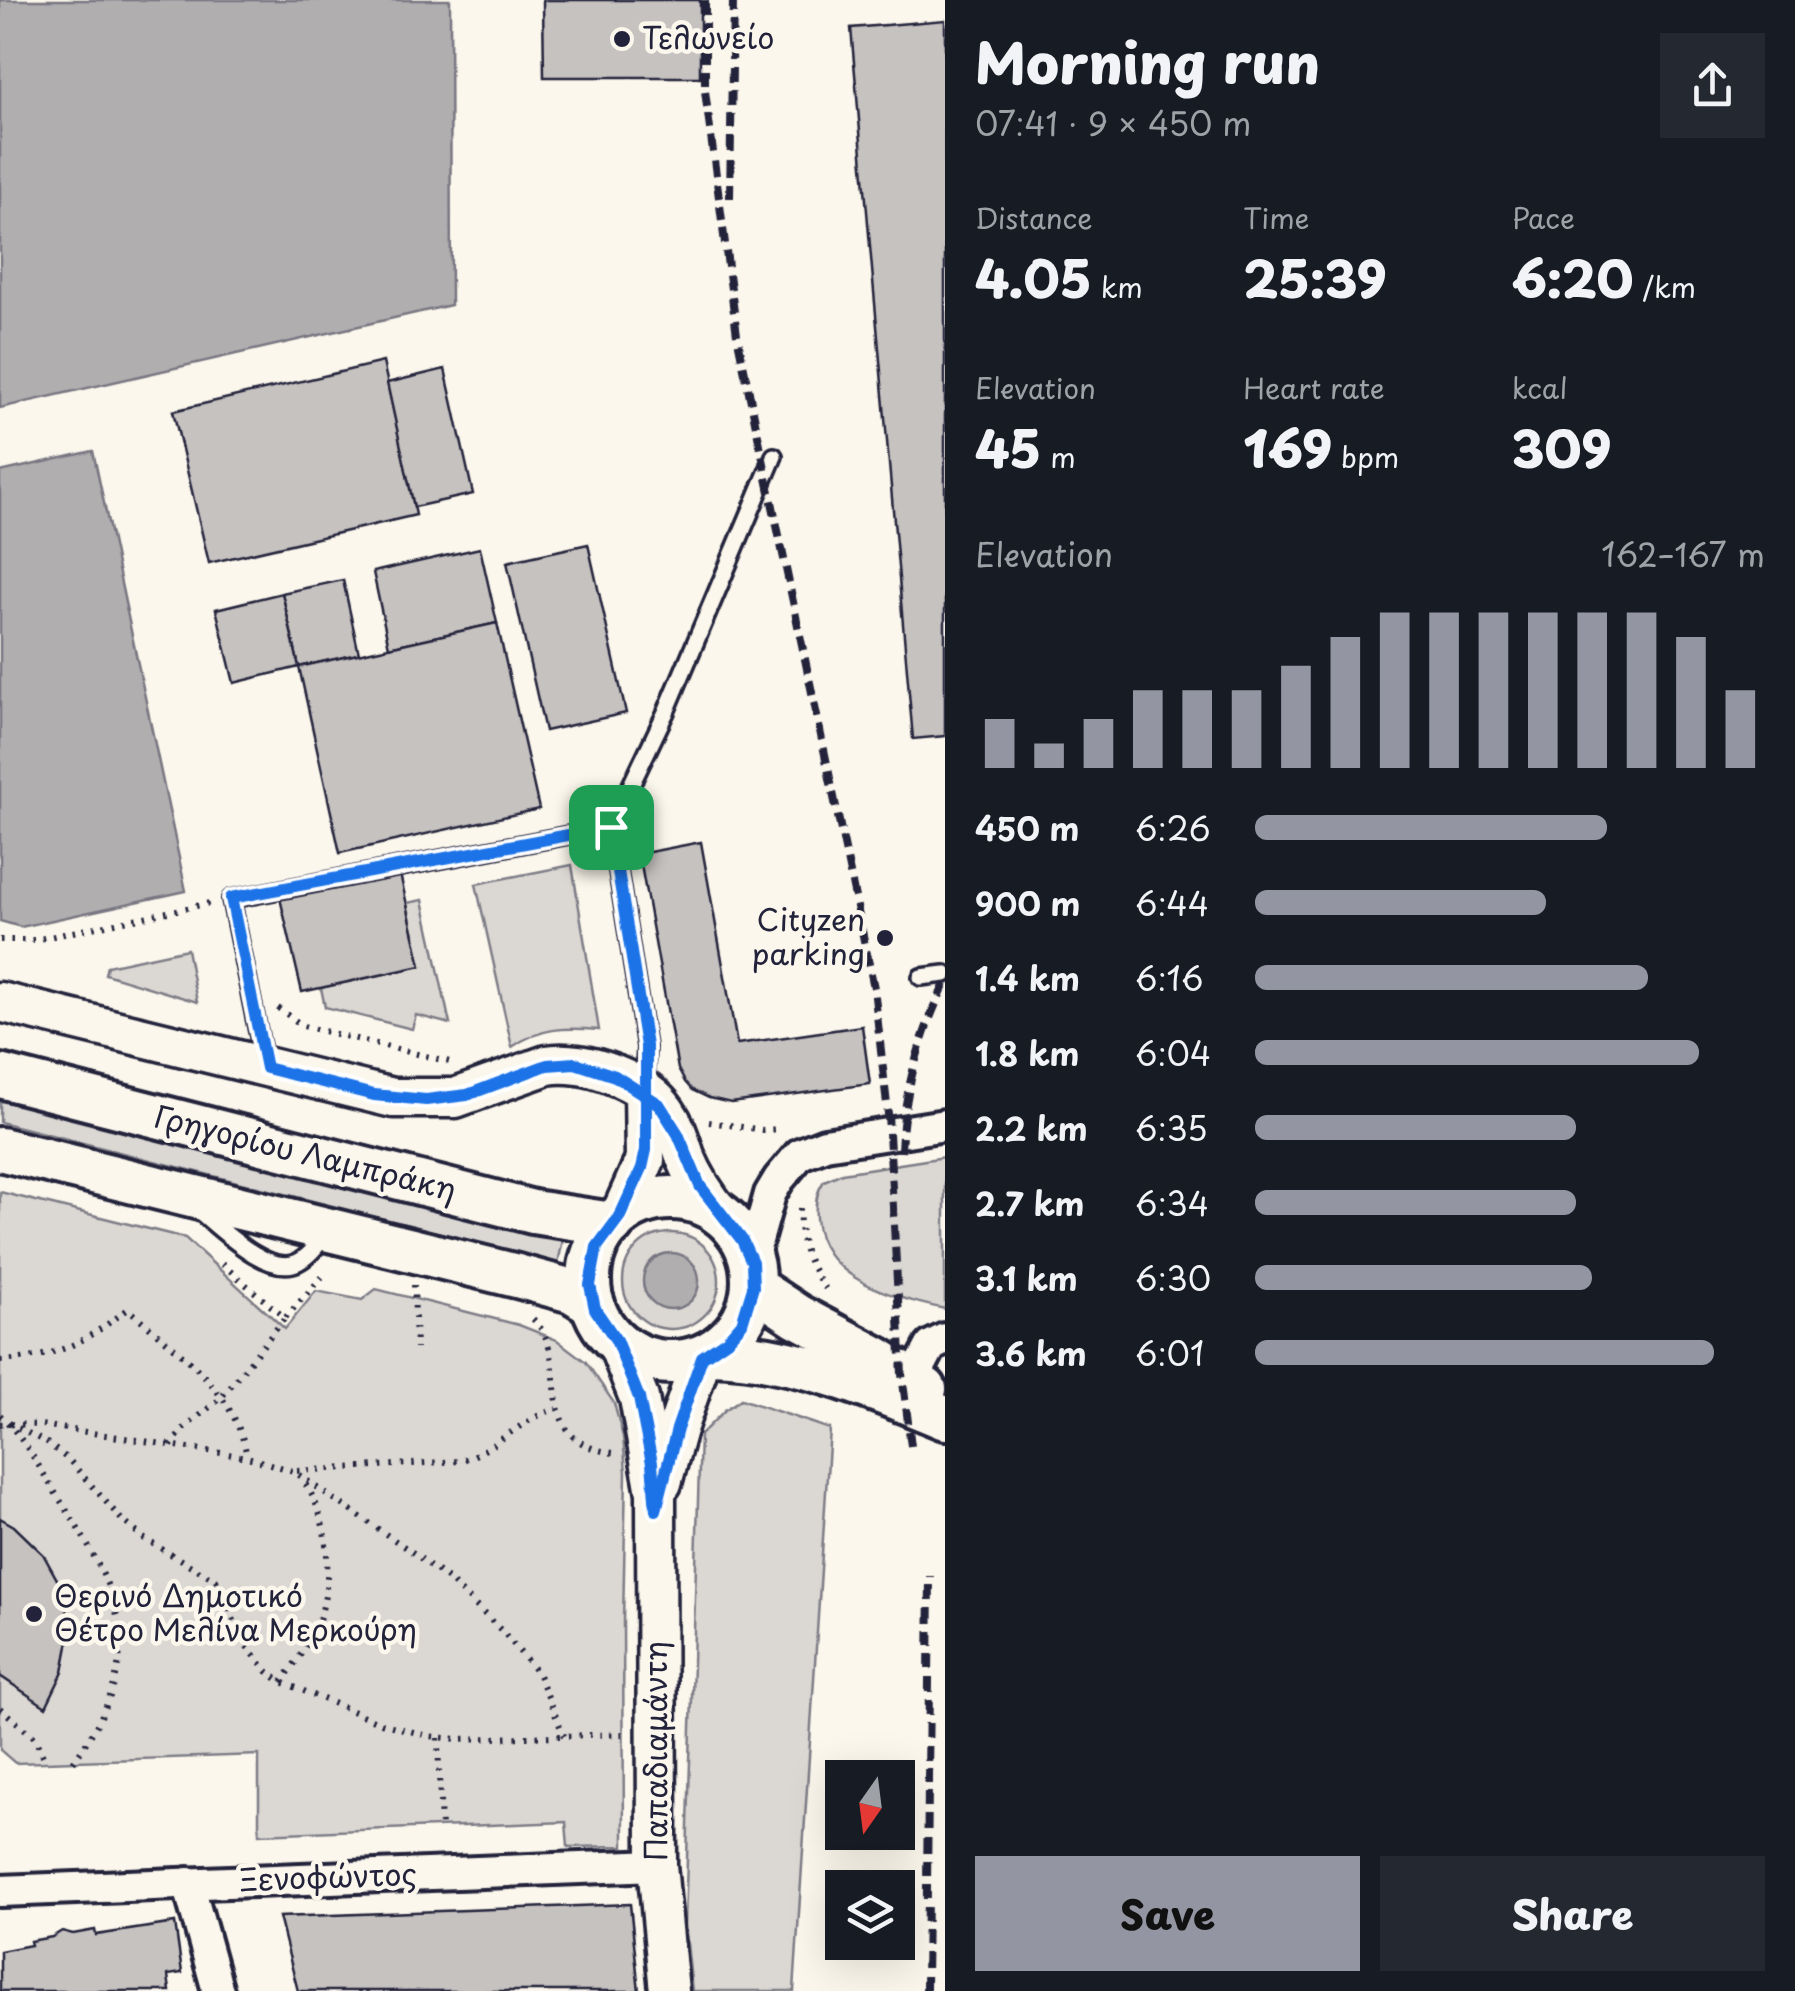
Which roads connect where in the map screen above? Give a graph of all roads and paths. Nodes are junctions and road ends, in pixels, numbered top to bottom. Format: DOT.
graph roads {
  1 [pos="774,456"];
  2 [pos="611,827"];
  3 [pos="231,898"];
  4 [pos="0,940"];
  5 [pos="945,974"];
  6 [pos="921,976"];
  7 [pos="273,998"];
  8 [pos="0,1002"];
  9 [pos="464,1066"];
  10 [pos="266,1068"];
  11 [pos="0,1076"];
  12 [pos="644,1092"];
  13 [pos="706,1121"];
  14 [pos="945,1125"];
  15 [pos="786,1129"];
  16 [pos="0,1148"];
  17 [pos="800,1202"];
  18 [pos="722,1216"];
  19 [pos="616,1220"];
  20 [pos="414,1274"];
  21 [pos="752,1274"];
  22 [pos="826,1290"];
  23 [pos="284,1318"];
  24 [pos="604,1322"];
  25 [pos="945,1339"];
  26 [pos="416,1350"];
  27 [pos="706,1355"];
  28 [pos="0,1361"];
  29 [pos="913,1380"];
  30 [pos="222,1398"];
  31 [pos="0,1415"];
  32 [pos="945,1415"];
  33 [pos="4,1424"];
  34 [pos="171,1446"];
  35 [pos="626,1452"];
  36 [pos="246,1457"];
  37 [pos="294,1470"];
  38 [pos="656,1510"];
  39 [pos="282,1682"];
  40 [pos="0,1708"];
  41 [pos="657,1732"];
  42 [pos="564,1736"];
  43 [pos="438,1738"];
  44 [pos="46,1762"];
  45 [pos="73,1762"];
  46 [pos="441,1831"];
  47 [pos="657,1865"];
  48 [pos="188,1884"];
  49 [pos="0,1891"];
  50 [pos="218,1991"];
  51 [pos="669,1991"];
  1 -- 2 [label="lane"];
  2 -- 3 [label="lane"];
  2 -- 12 [label="lane"];
  3 -- 4 [label="path"];
  3 -- 10 [label="lane"];
  5 -- 6 [label="lane"];
  7 -- 9 [label="path"];
  8 -- 10 [label="street"];
  10 -- 12 [label="street"];
  11 -- 19 [label="main road, Γρηγορίου Λαμπράκη"];
  12 -- 18 [label="street"];
  12 -- 19 [label="street"];
  13 -- 15 [label="path"];
  14 -- 21 [label="street"];
  16 -- 24 [label="main road"];
  17 -- 22 [label="path"];
  18 -- 19 [label="main road"];
  18 -- 21 [label="main road"];
  19 -- 24 [label="main road"];
  20 -- 26 [label="path"];
  21 -- 27 [label="main road"];
  21 -- 29 [label="main road"];
  23 -- 30 [label="path"];
  24 -- 27 [label="main road"];
  24 -- 38 [label="street"];
  25 -- 29 [label="street"];
  27 -- 32 [label="main road"];
  27 -- 38 [label="street"];
  28 -- 30 [label="path"];
  29 -- 32 [label="main road"];
  30 -- 34 [label="path"];
  30 -- 36 [label="path"];
  31 -- 33 [label="path"];
  33 -- 34 [label="path"];
  33 -- 39 [label="path"];
  33 -- 45 [label="path"];
  34 -- 36 [label="path"];
  35 -- 37 [label="path"];
  36 -- 37 [label="path"];
  37 -- 39 [label="path"];
  37 -- 42 [label="path"];
  38 -- 41 [label="street, Παπαδιαμάντη"];
  39 -- 43 [label="path"];
  40 -- 44 [label="path"];
  41 -- 42 [label="path"];
  41 -- 47 [label="street, Παπαδιαμάντη"];
  42 -- 43 [label="path"];
  43 -- 46 [label="path"];
  47 -- 48 [label="street, Ξενοφώντος"];
  47 -- 51 [label="street, Παπαδιαμάντη"];
  48 -- 49 [label="street, Ξενοφώντος"];
  48 -- 50 [label="street"];
}
